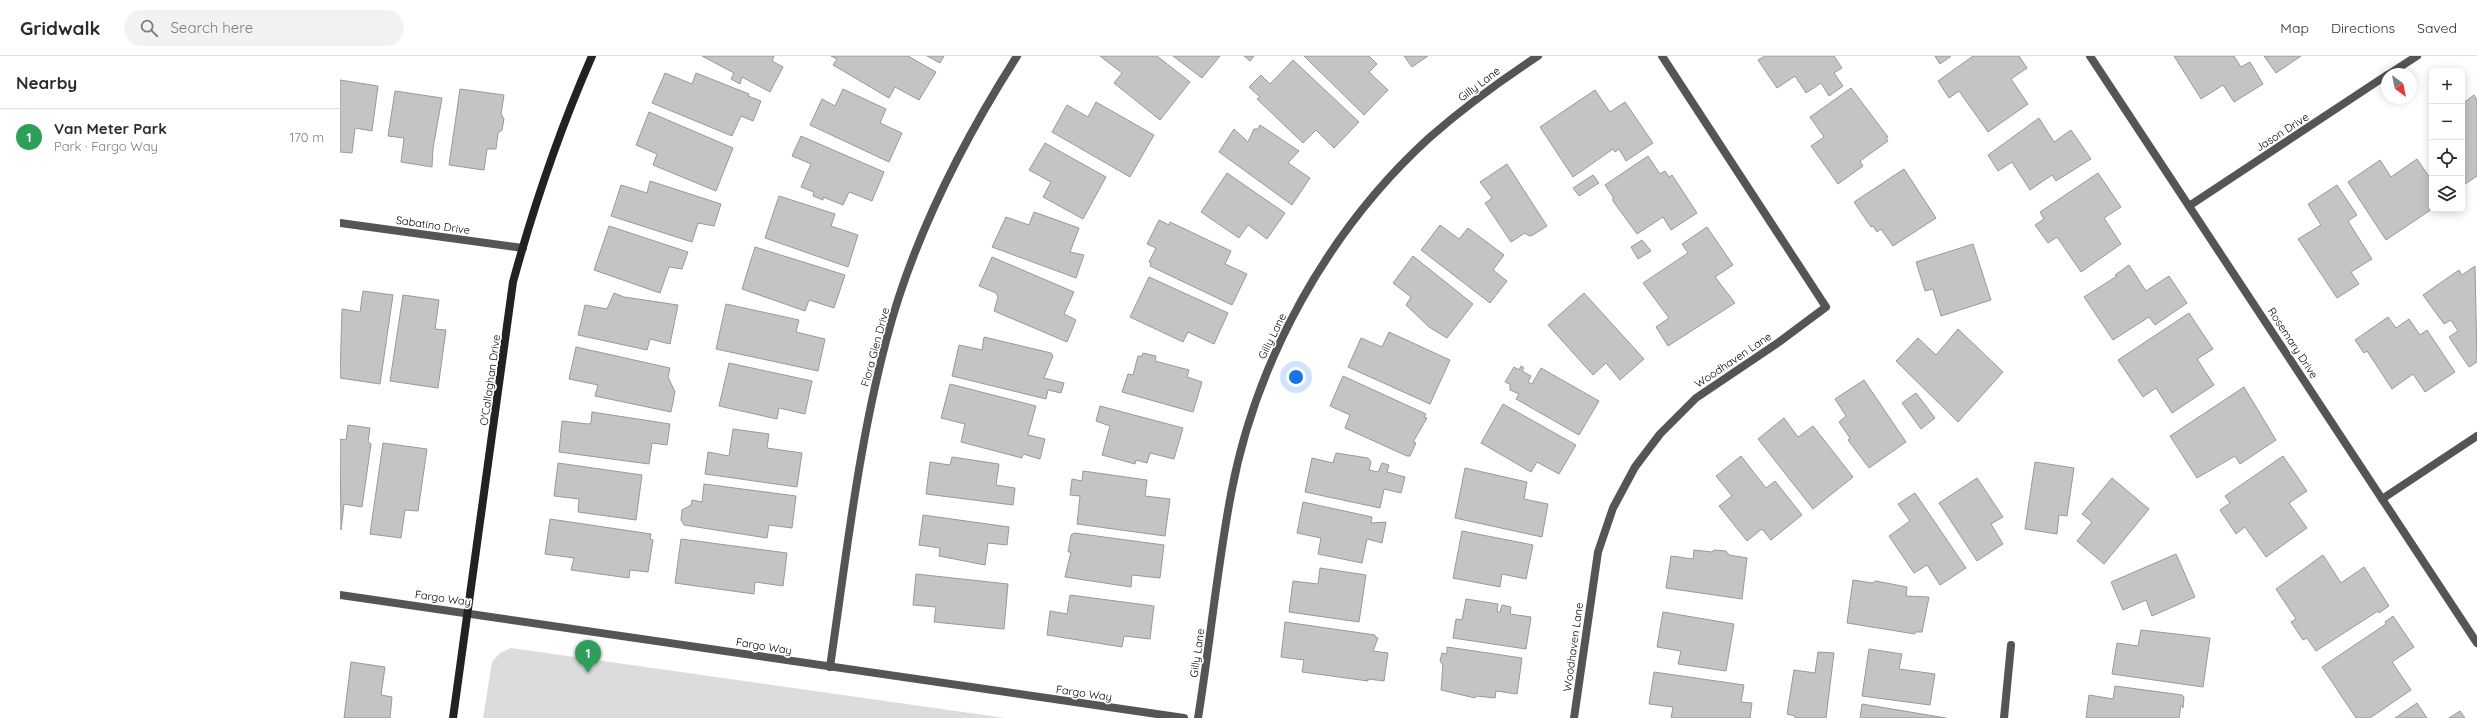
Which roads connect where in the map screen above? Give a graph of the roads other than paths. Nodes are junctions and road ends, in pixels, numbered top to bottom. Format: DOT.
graph roads {
  1 [pos="592,56"];
  2 [pos="1017,56"];
  3 [pos="1538,56"];
  4 [pos="1662,56"];
  5 [pos="2090,56"];
  6 [pos="2416,56"];
  7 [pos="2398,68"];
  8 [pos="2381,80"];
  9 [pos="2189,206"];
  10 [pos="340,222"];
  11 [pos="522,248"];
  12 [pos="2477,436"];
  13 [pos="2382,499"];
  14 [pos="340,595"];
  15 [pos="468,612"];
  16 [pos="2477,643"];
  17 [pos="2011,645"];
  18 [pos="830,667"];
  19 [pos="453,718"];
  20 [pos="1184,718"];
  21 [pos="1198,718"];
  22 [pos="1574,718"];
  23 [pos="2004,718"];
  1 -- 11 [label="street, O'Callaghan Drive"];
  2 -- 18 [label="street, Flora Glen Drive"];
  3 -- 21 [label="street, Gilly Lane"];
  4 -- 22 [label="street, Woodhaven Lane"];
  5 -- 9 [label="street, Rosemary Drive"];
  6 -- 7 [label="street, Jason Drive"];
  8 -- 9 [label="street, Jason Drive"];
  9 -- 13 [label="street, Rosemary Drive"];
  10 -- 11 [label="street, Sabatino Drive"];
  11 -- 15 [label="street, O'Callaghan Drive"];
  12 -- 13 [label="street"];
  13 -- 16 [label="street, Rosemary Drive"];
  14 -- 15 [label="street, Fargo Way"];
  15 -- 18 [label="street, Fargo Way"];
  15 -- 19 [label="street, O'Callaghan Drive"];
  17 -- 23 [label="street"];
  18 -- 20 [label="street, Fargo Way"];
}
